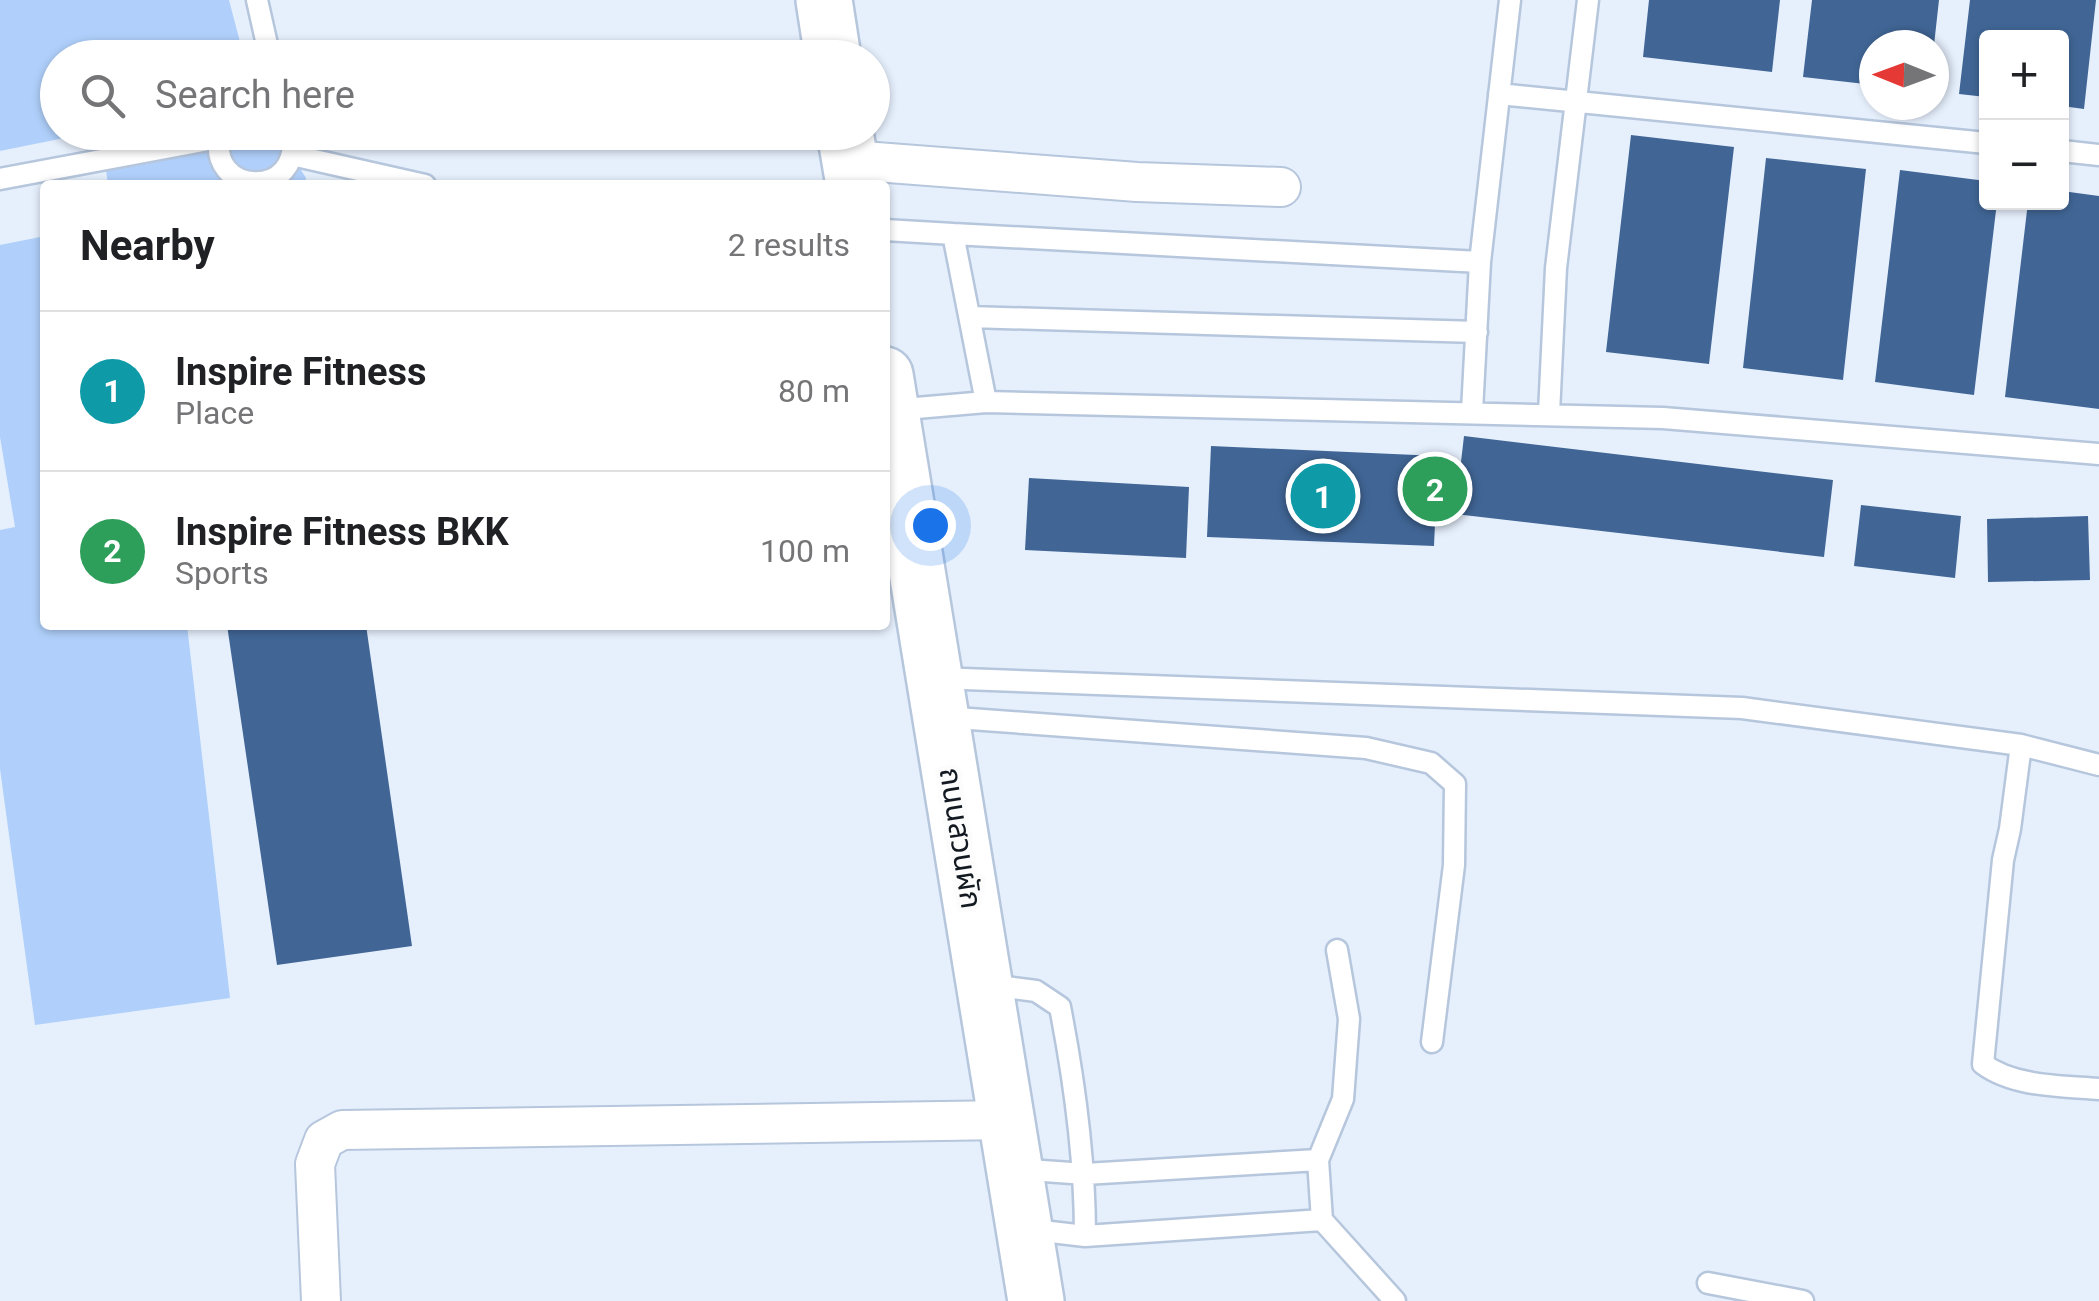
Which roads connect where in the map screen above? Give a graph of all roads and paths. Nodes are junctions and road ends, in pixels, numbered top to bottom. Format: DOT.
graph roads {
  1 [pos="257,0"];
  2 [pos="824,0"];
  3 [pos="1510,0"];
  4 [pos="1588,0"];
  5 [pos="266,40"];
  6 [pos="830,40"];
  7 [pos="1499,94"];
  8 [pos="1574,103"];
  9 [pos="1979,143"];
  10 [pos="145,150"];
  11 [pos="221,150"];
  12 [pos="292,150"];
  13 [pos="2069,152"];
  14 [pos="2099,154"];
  15 [pos="292,155"];
  16 [pos="850,159"];
  17 [pos="0,179"];
  18 [pos="245,180"];
  19 [pos="266,180"];
  20 [pos="403,180"];
  21 [pos="1280,187"];
  22 [pos="890,230"];
  23 [pos="954,234"];
  24 [pos="1480,262"];
  25 [pos="970,317"];
  26 [pos="1476,332"];
  27 [pos="890,393"];
  28 [pos="986,402"];
  29 [pos="890,405"];
  30 [pos="1472,412"];
  31 [pos="1549,413"];
  32 [pos="2099,454"];
  33 [pos="938,698"];
  34 [pos="2021,745"];
  35 [pos="2099,766"];
  36 [pos="1337,950"];
  37 [pos="984,984"];
  38 [pos="1432,1042"];
  39 [pos="2099,1089"];
  40 [pos="1010,1144"];
  41 [pos="1318,1160"];
  42 [pos="1085,1174"];
  43 [pos="1322,1220"];
  44 [pos="1024,1229"];
  45 [pos="1086,1236"];
  46 [pos="1708,1283"];
  47 [pos="1774,1299"];
  48 [pos="321,1301"];
  49 [pos="1036,1301"];
  50 [pos="1395,1301"];
  51 [pos="1803,1301"];
  1 -- 5 [label="lane"];
  2 -- 6 [label="street"];
  3 -- 7 [label="lane"];
  4 -- 8 [label="lane"];
  7 -- 8 [label="lane"];
  7 -- 24 [label="lane"];
  8 -- 9 [label="lane"];
  8 -- 31 [label="lane"];
  10 -- 17 [label="lane"];
  11 -- 18 [label="lane"];
  12 -- 15 [label="lane"];
  13 -- 14 [label="lane"];
  15 -- 19 [label="lane"];
  15 -- 20 [label="lane"];
  16 -- 21 [label="street"];
  22 -- 23 [label="lane"];
  23 -- 24 [label="lane"];
  23 -- 25 [label="lane"];
  24 -- 26 [label="lane"];
  25 -- 26 [label="lane"];
  25 -- 28 [label="lane"];
  26 -- 30 [label="lane"];
  27 -- 28 [label="lane"];
  28 -- 30 [label="lane"];
  29 -- 33 [label="street, ถนนสวนผัก"];
  30 -- 31 [label="lane"];
  31 -- 32 [label="lane"];
  33 -- 34 [label="lane"];
  33 -- 37 [label="street, ถนนสวนผัก"];
  33 -- 38 [label="lane"];
  34 -- 35 [label="lane"];
  34 -- 39 [label="lane"];
  36 -- 41 [label="lane"];
  37 -- 40 [label="street, ถนนสวนผัก"];
  37 -- 42 [label="lane"];
  40 -- 42 [label="lane"];
  40 -- 44 [label="street, ถนนสวนผัก"];
  40 -- 48 [label="street"];
  41 -- 42 [label="lane"];
  41 -- 43 [label="lane"];
  42 -- 45 [label="lane"];
  43 -- 45 [label="lane"];
  43 -- 50 [label="lane"];
  44 -- 45 [label="lane"];
  44 -- 49 [label="street, ถนนสวนผัก"];
  46 -- 47 [label="lane"];
  47 -- 51 [label="lane"];
}
